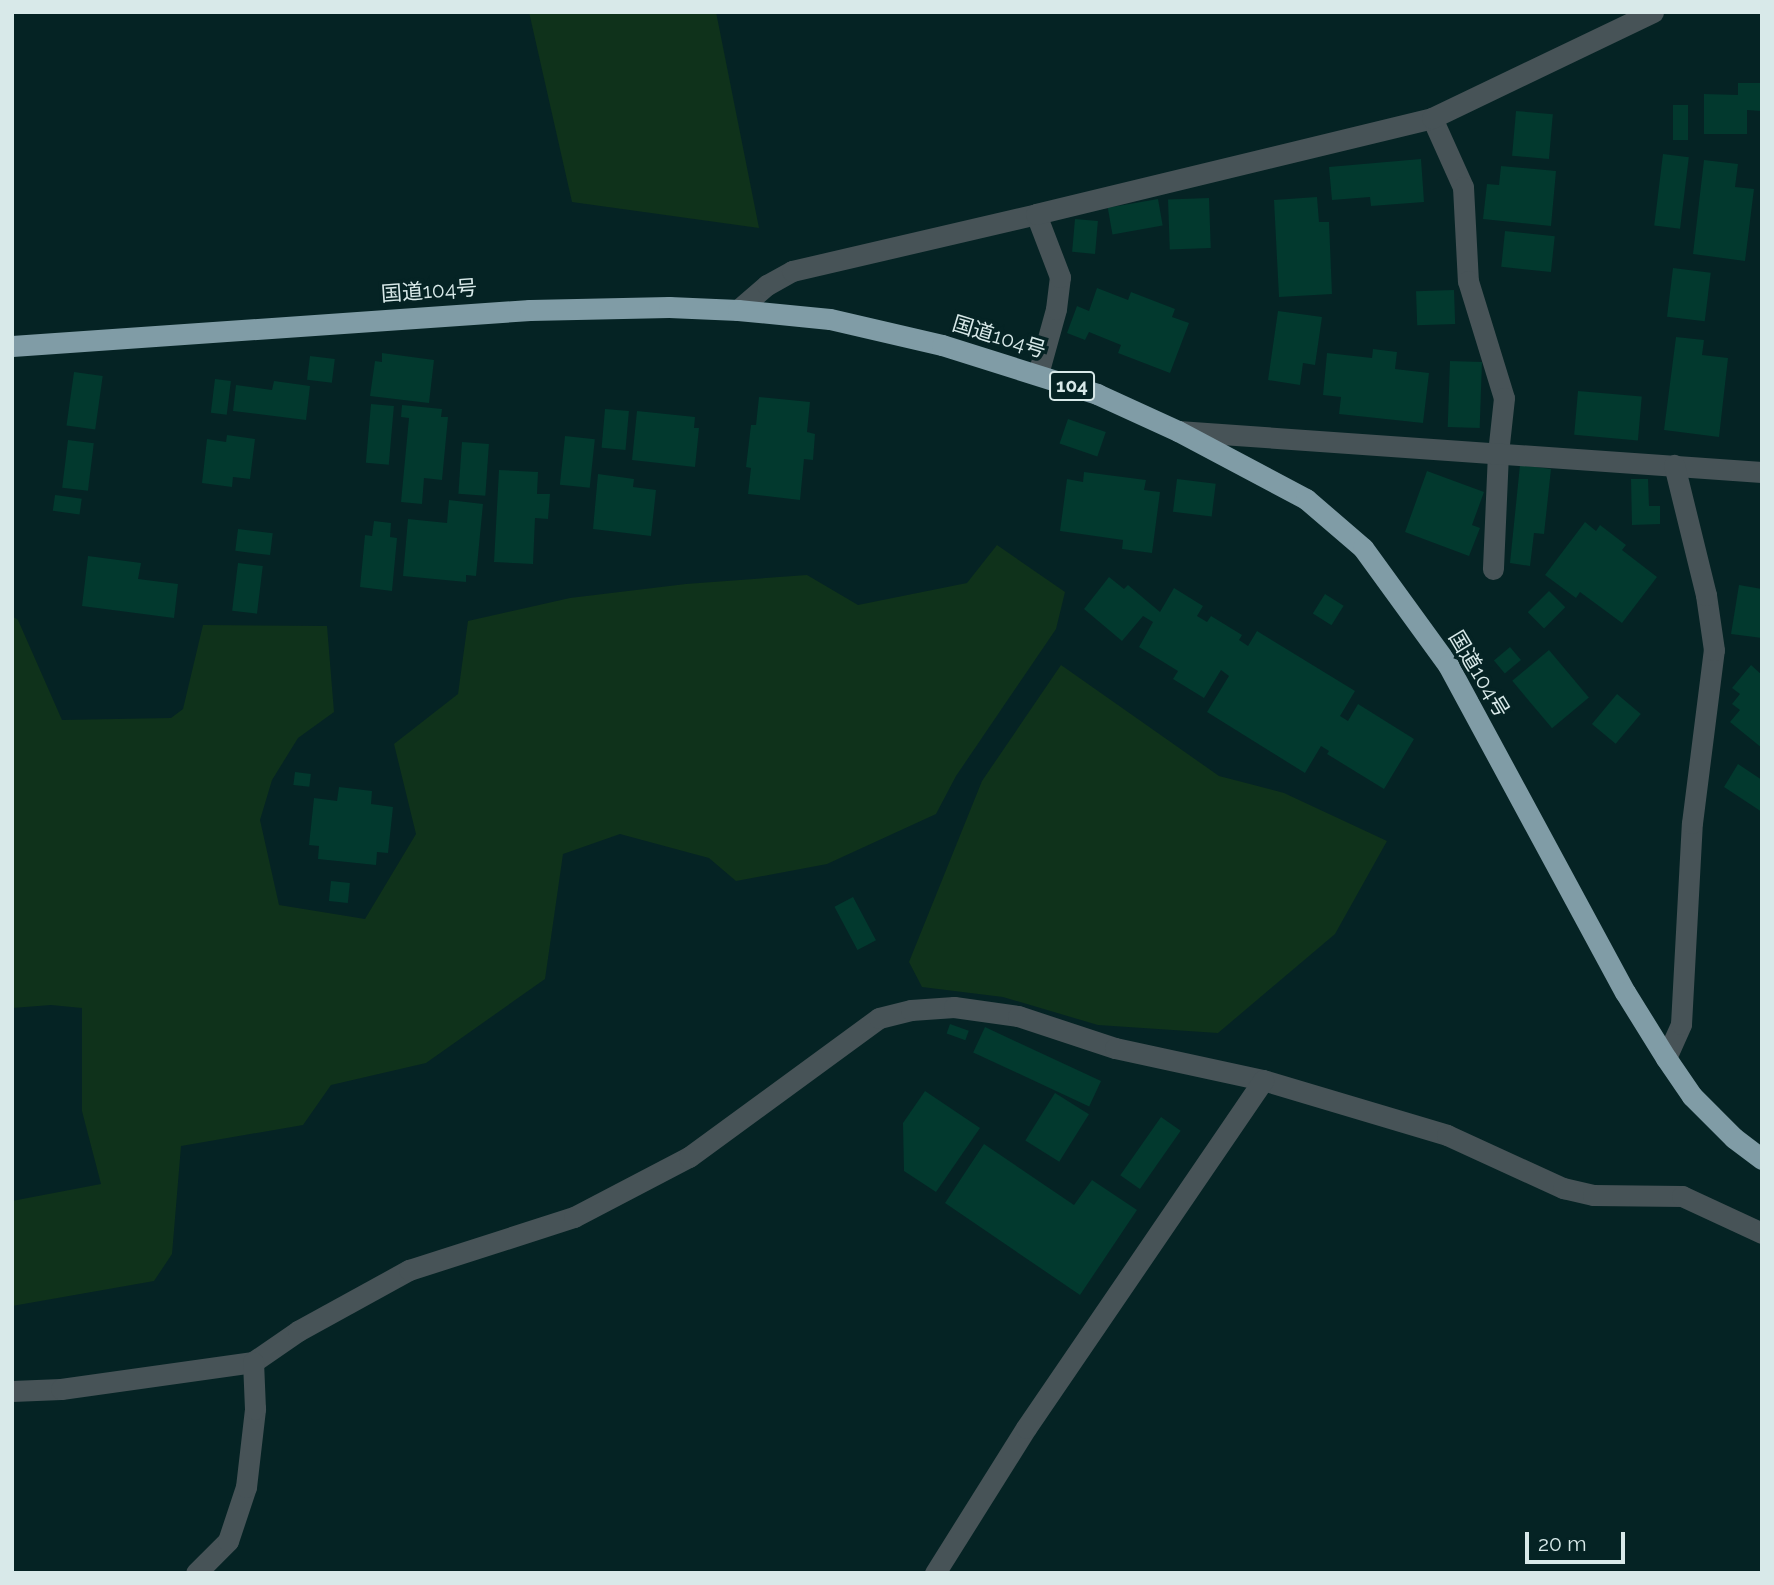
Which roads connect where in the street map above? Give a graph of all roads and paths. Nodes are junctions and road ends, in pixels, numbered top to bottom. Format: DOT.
graph roads {
  1 [pos="1653,12"];
  2 [pos="1432,118"];
  3 [pos="1036,214"];
  4 [pos="737,310"];
  5 [pos="12,346"];
  6 [pos="1038,374"];
  7 [pos="1178,431"];
  8 [pos="1498,453"];
  9 [pos="1674,465"];
  10 [pos="1762,472"];
  11 [pos="1493,569"];
  12 [pos="1665,1058"];
  13 [pos="1263,1080"];
  14 [pos="1762,1160"];
  15 [pos="1762,1233"];
  16 [pos="253,1362"];
  17 [pos="12,1391"];
  18 [pos="196,1573"];
  19 [pos="935,1573"];
  1 -- 2 [label="street"];
  2 -- 3 [label="street"];
  2 -- 8 [label="street"];
  3 -- 4 [label="street"];
  3 -- 6 [label="street"];
  4 -- 5 [label="highway, 国道104号 / 104"];
  4 -- 6 [label="highway, 国道104号 / 104"];
  6 -- 7 [label="highway, 国道104号 / 104"];
  7 -- 8 [label="street"];
  7 -- 12 [label="highway, 国道104号 / 104"];
  8 -- 9 [label="street"];
  8 -- 11 [label="street"];
  9 -- 10 [label="street"];
  9 -- 12 [label="street"];
  12 -- 14 [label="highway, 国道104号 / 104"];
  13 -- 15 [label="street"];
  13 -- 16 [label="street"];
  13 -- 19 [label="street"];
  16 -- 17 [label="street"];
  16 -- 18 [label="street"];
}
